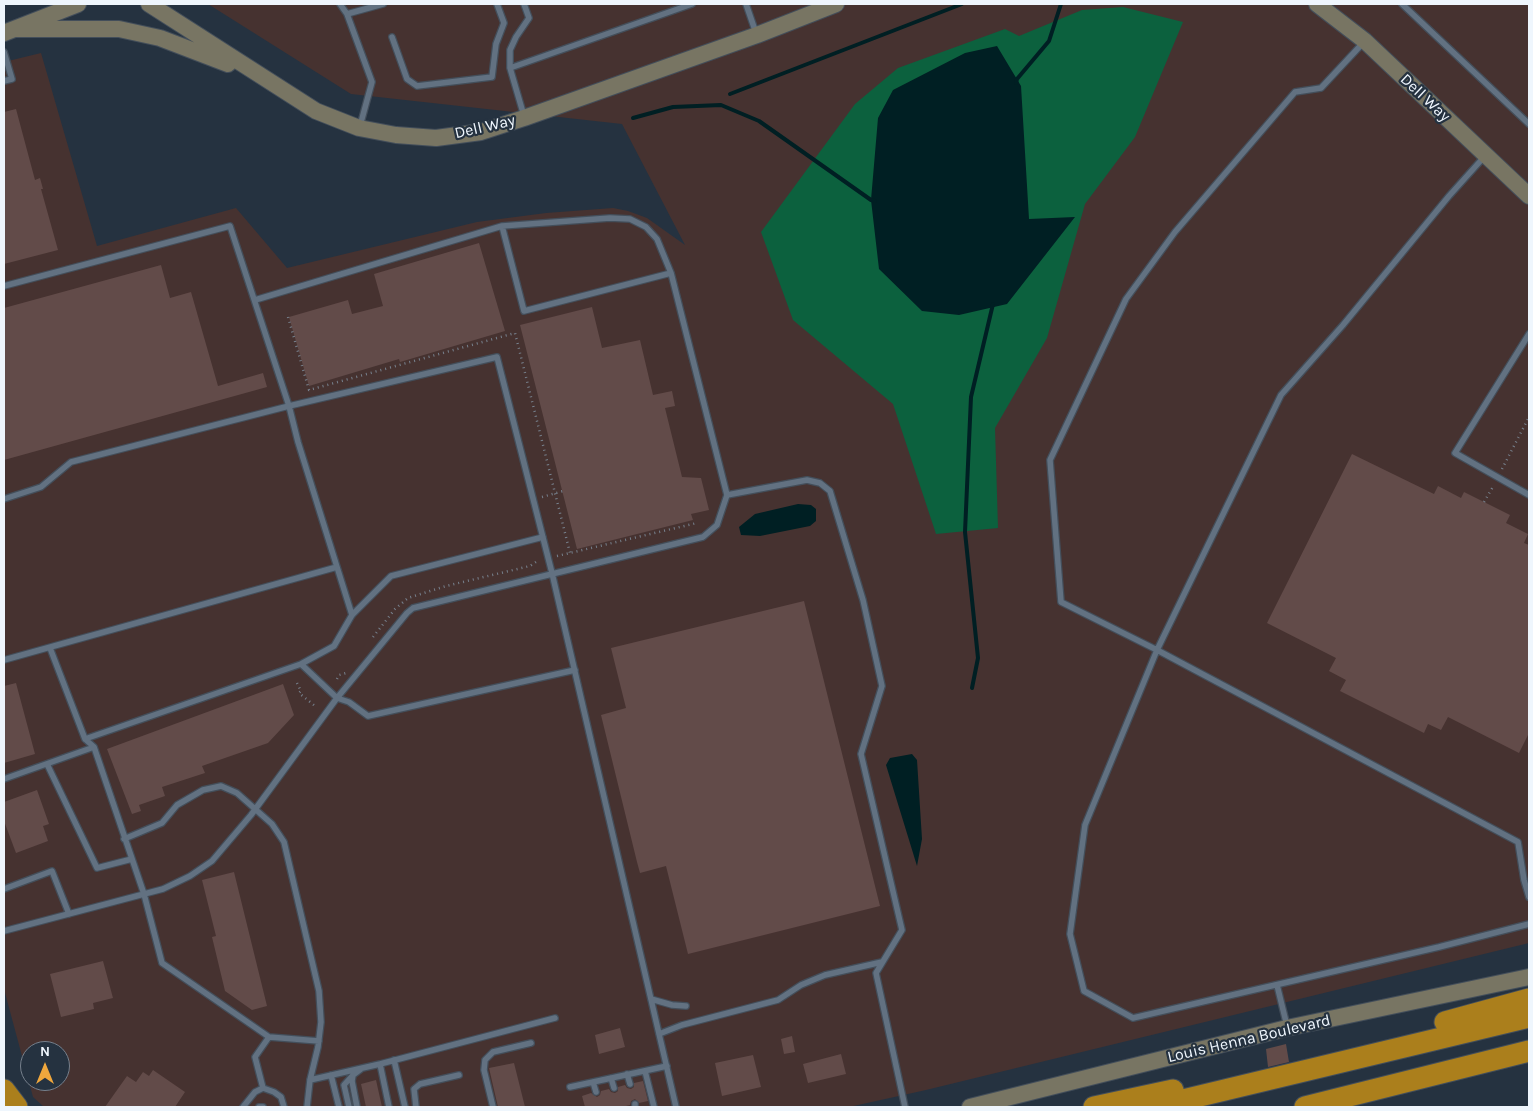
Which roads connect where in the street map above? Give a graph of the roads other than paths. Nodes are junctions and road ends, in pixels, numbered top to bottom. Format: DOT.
graph roads {
  1 [pos="78,4"];
  2 [pos="149,4"];
  3 [pos="340,4"];
  4 [pos="383,4"];
  5 [pos="497,4"];
  6 [pos="524,4"];
  7 [pos="692,4"];
  8 [pos="746,4"];
  9 [pos="836,4"];
  10 [pos="1317,4"];
  11 [pos="1402,4"];
  12 [pos="347,14"];
  13 [pos="10,31"];
  14 [pos="757,35"];
  15 [pos="392,37"];
  16 [pos="1365,41"];
  17 [pos="4,52"];
  18 [pos="510,68"];
  19 [pos="260,76"];
  20 [pos="4,81"];
  21 [pos="524,118"];
  22 [pos="1529,124"];
  23 [pos="359,128"];
  24 [pos="1486,155"];
  25 [pos="1529,196"];
  26 [pos="502,226"];
  27 [pos="671,273"];
  28 [pos="4,286"];
  29 [pos="255,300"];
  30 [pos="1529,334"];
  31 [pos="289,406"];
  32 [pos="1529,495"];
  33 [pos="727,496"];
  34 [pos="4,499"];
  35 [pos="543,538"];
  36 [pos="336,567"];
  37 [pos="552,573"];
  38 [pos="352,615"];
  39 [pos="50,648"];
  40 [pos="1157,650"];
  41 [pos="4,660"];
  42 [pos="301,664"];
  43 [pos="575,670"];
  44 [pos="337,698"];
  45 [pos="85,739"];
  46 [pos="94,747"];
  47 [pos="47,764"];
  48 [pos="4,779"];
  49 [pos="255,808"];
  50 [pos="124,839"];
  51 [pos="132,859"];
  52 [pos="4,889"];
  53 [pos="144,894"];
  54 [pos="1529,897"];
  55 [pos="69,914"];
  56 [pos="1529,924"];
  57 [pos="4,931"];
  58 [pos="882,962"];
  59 [pos="1529,977"];
  60 [pos="1277,985"];
  61 [pos="651,999"];
  62 [pos="1529,999"];
  63 [pos="686,1006"];
  64 [pos="1529,1017"];
  65 [pos="555,1018"];
  66 [pos="1287,1028"];
  67 [pos="659,1034"];
  68 [pos="269,1037"];
  69 [pos="319,1041"];
  70 [pos="531,1043"];
  71 [pos="1529,1051"];
  72 [pos="394,1060"];
  73 [pos="380,1064"];
  74 [pos="667,1066"];
  75 [pos="1290,1066"];
  76 [pos="363,1068"];
  77 [pos="1268,1069"];
  78 [pos="645,1070"];
  79 [pos="627,1074"];
  80 [pos="460,1075"];
  81 [pos="331,1076"];
  82 [pos="353,1076"];
  83 [pos="611,1078"];
  84 [pos="310,1080"];
  85 [pos="593,1082"];
  86 [pos="630,1084"];
  87 [pos="570,1087"];
  88 [pos="263,1088"];
  89 [pos="614,1088"];
  90 [pos="4,1090"];
  91 [pos="596,1092"];
  92 [pos="16,1107"];
  93 [pos="244,1107"];
  94 [pos="259,1107"];
  95 [pos="263,1107"];
  96 [pos="284,1107"];
  97 [pos="307,1107"];
  98 [pos="339,1107"];
  99 [pos="349,1107"];
  100 [pos="357,1107"];
  101 [pos="389,1107"];
  102 [pos="405,1107"];
  103 [pos="416,1107"];
  104 [pos="493,1107"];
  105 [pos="654,1107"];
  106 [pos="676,1107"];
  107 [pos="906,1107"];
  108 [pos="970,1107"];
  109 [pos="1094,1107"];
  110 [pos="1154,1107"];
  111 [pos="1306,1107"];
  1 -- 13 [label="street"];
  2 -- 19 [label="street, Dell Way"];
  3 -- 12 [label="lane"];
  4 -- 12 [label="lane"];
  5 -- 15 [label="lane"];
  6 -- 18 [label="lane"];
  7 -- 18 [label="lane"];
  8 -- 14 [label="lane"];
  9 -- 14 [label="street, Dell Way"];
  10 -- 16 [label="street, Dell Way"];
  11 -- 22 [label="lane"];
  12 -- 23 [label="lane"];
  13 -- 19 [label="street"];
  14 -- 21 [label="street, Dell Way"];
  16 -- 24 [label="street, Dell Way"];
  16 -- 40 [label="lane"];
  17 -- 20 [label="lane"];
  18 -- 21 [label="lane"];
  19 -- 23 [label="street, Dell Way"];
  21 -- 23 [label="street, Dell Way"];
  24 -- 25 [label="street, Dell Way"];
  24 -- 40 [label="lane"];
  26 -- 27 [label="lane"];
  26 -- 27 [label="lane"];
  26 -- 29 [label="lane"];
  27 -- 33 [label="lane"];
  28 -- 29 [label="lane"];
  29 -- 31 [label="lane"];
  30 -- 32 [label="lane"];
  31 -- 34 [label="lane"];
  31 -- 35 [label="lane"];
  31 -- 36 [label="lane"];
  33 -- 37 [label="lane"];
  33 -- 58 [label="lane"];
  35 -- 37 [label="lane"];
  35 -- 38 [label="lane"];
  36 -- 38 [label="lane"];
  36 -- 39 [label="lane"];
  37 -- 43 [label="lane"];
  37 -- 44 [label="lane"];
  38 -- 42 [label="lane"];
  39 -- 41 [label="lane"];
  39 -- 45 [label="lane"];
  40 -- 54 [label="lane"];
  40 -- 60 [label="lane"];
  42 -- 44 [label="lane"];
  42 -- 45 [label="lane"];
  43 -- 44 [label="lane"];
  43 -- 61 [label="lane"];
  44 -- 49 [label="lane"];
  45 -- 46 [label="lane"];
  46 -- 47 [label="lane"];
  46 -- 50 [label="lane"];
  47 -- 48 [label="lane"];
  47 -- 51 [label="lane"];
  49 -- 50 [label="lane"];
  49 -- 53 [label="lane"];
  49 -- 69 [label="lane"];
  50 -- 51 [label="lane"];
  51 -- 53 [label="lane"];
  52 -- 55 [label="lane"];
  53 -- 55 [label="lane"];
  53 -- 68 [label="lane"];
  55 -- 57 [label="lane"];
  56 -- 60 [label="lane"];
  58 -- 67 [label="lane"];
  58 -- 107 [label="lane"];
  59 -- 66 [label="street, Louis Henna Boulevard"];
  60 -- 66 [label="lane"];
  61 -- 63 [label="lane"];
  61 -- 67 [label="lane"];
  62 -- 75 [label="highway"];
  64 -- 110 [label="highway"];
  65 -- 72 [label="lane"];
  66 -- 108 [label="street, Louis Henna Boulevard"];
  67 -- 74 [label="lane"];
  68 -- 69 [label="lane"];
  68 -- 88 [label="lane"];
  69 -- 84 [label="lane"];
  70 -- 104 [label="lane"];
  71 -- 111 [label="highway"];
  72 -- 73 [label="lane"];
  72 -- 102 [label="lane"];
  73 -- 76 [label="lane"];
  73 -- 101 [label="lane"];
  74 -- 78 [label="lane"];
  74 -- 106 [label="lane"];
  76 -- 81 [label="lane"];
  76 -- 82 [label="lane"];
  77 -- 109 [label="highway"];
  78 -- 79 [label="lane"];
  78 -- 105 [label="lane"];
  79 -- 83 [label="lane"];
  79 -- 86 [label="lane"];
  80 -- 103 [label="lane"];
  81 -- 84 [label="lane"];
  81 -- 98 [label="lane"];
  82 -- 99 [label="lane"];
  82 -- 100 [label="lane"];
  83 -- 85 [label="lane"];
  83 -- 89 [label="lane"];
  84 -- 97 [label="lane"];
  85 -- 87 [label="lane"];
  85 -- 91 [label="lane"];
  88 -- 93 [label="lane"];
  88 -- 96 [label="lane"];
  90 -- 92 [label="highway"];
  94 -- 95 [label="lane"];
}
